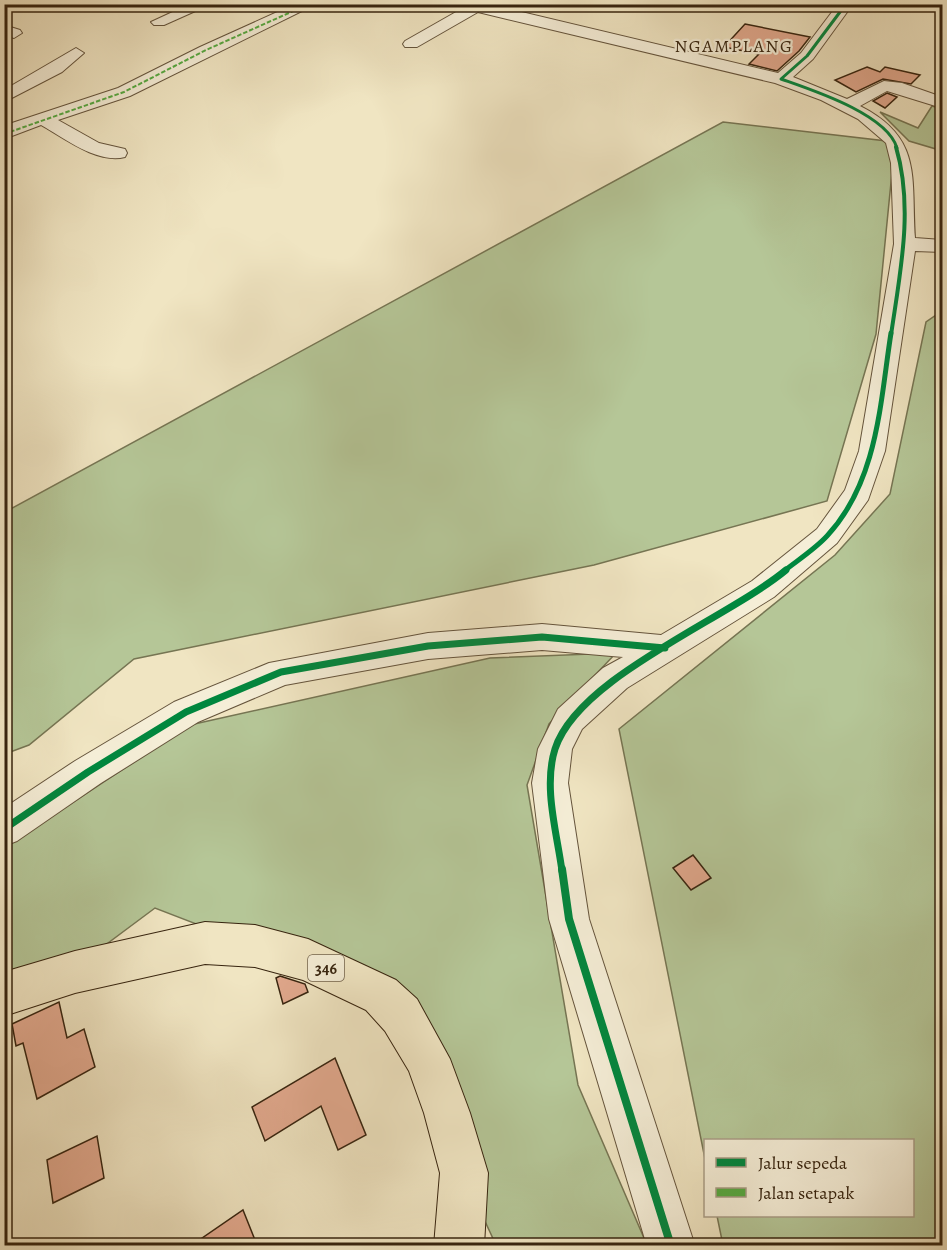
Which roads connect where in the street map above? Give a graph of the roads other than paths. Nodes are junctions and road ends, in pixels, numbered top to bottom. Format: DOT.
graph roads {
  1 [pos="204,4"];
  2 [pos="309,4"];
  3 [pos="474,5"];
  4 [pos="845,5"];
  5 [pos="159,22"];
  6 [pos="411,44"];
  7 [pos="76,53"];
  8 [pos="781,80"];
  9 [pos="4,81"];
  10 [pos="22,86"];
  11 [pos="4,97"];
  12 [pos="942,104"];
  13 [pos="847,106"];
  14 [pos="43,119"];
  15 [pos="4,134"];
  16 [pos="118,153"];
  17 [pos="905,244"];
  18 [pos="942,246"];
  19 [pos="665,648"];
  20 [pos="4,829"];
  21 [pos="4,994"];
  22 [pos="459,1245"];
  23 [pos="671,1245"];
  1 -- 5 [label="street"];
  2 -- 14 [label="street"];
  3 -- 6 [label="street"];
  3 -- 8 [label="street"];
  4 -- 8 [label="street"];
  7 -- 10 [label="street"];
  8 -- 13 [label="street"];
  9 -- 10 [label="street"];
  10 -- 11 [label="street"];
  12 -- 13 [label="street"];
  13 -- 17 [label="street"];
  14 -- 15 [label="street"];
  14 -- 16 [label="street"];
  17 -- 18 [label="street"];
  17 -- 19 [label="street"];
  19 -- 20 [label="street"];
  19 -- 23 [label="street"];
  21 -- 22 [label="main road, 346"];
}
